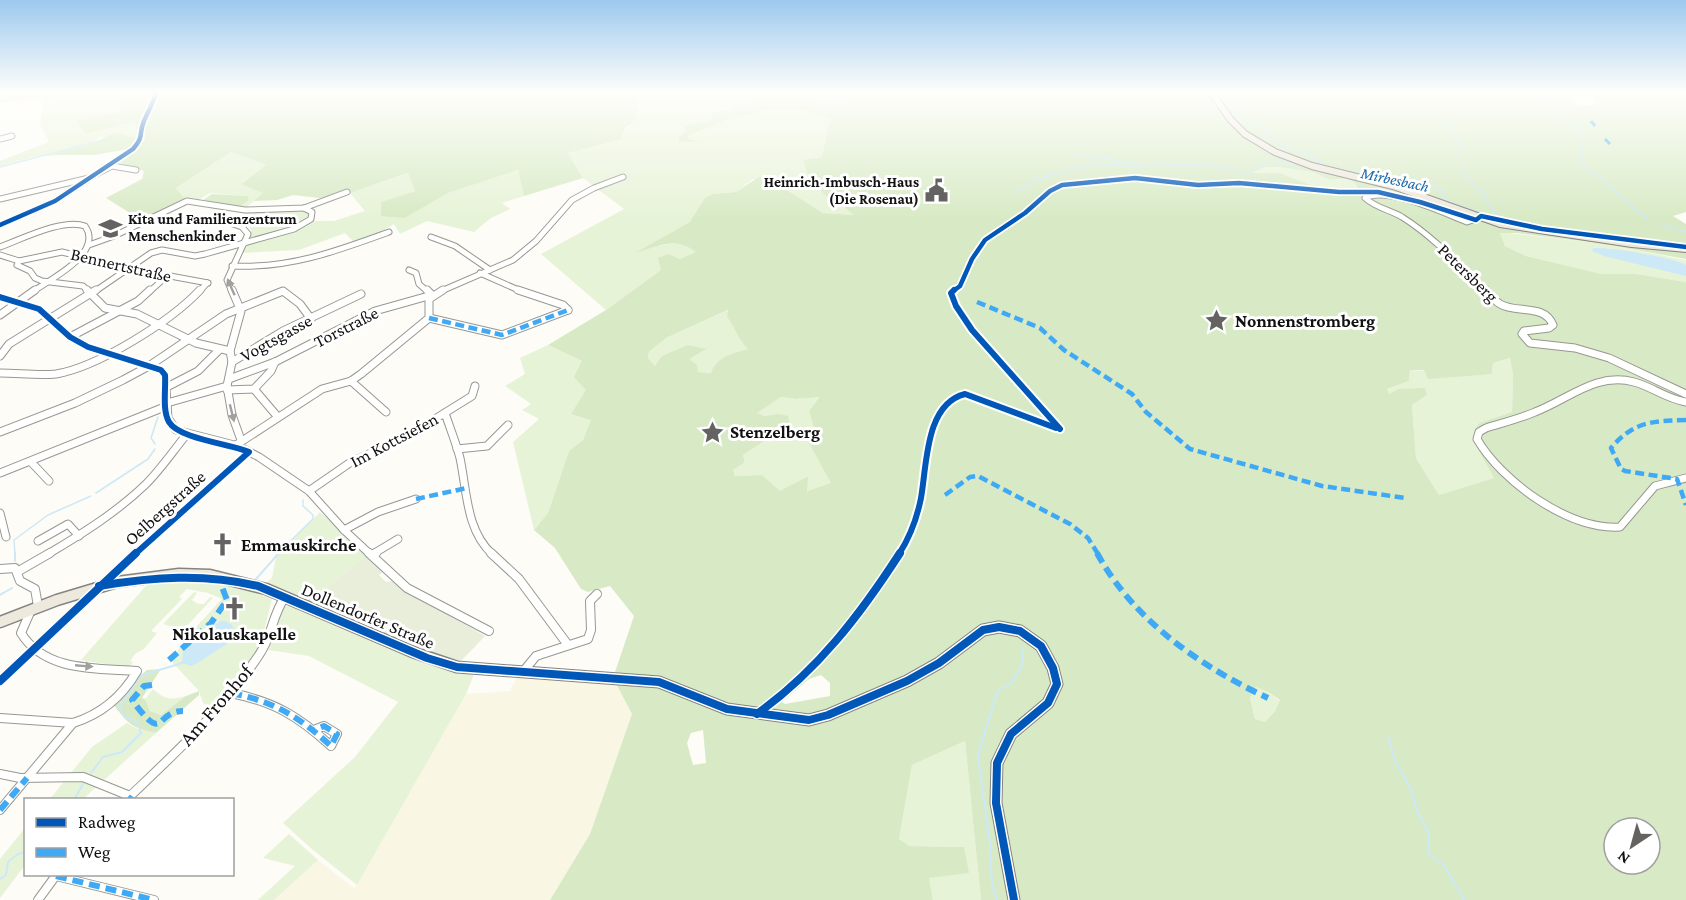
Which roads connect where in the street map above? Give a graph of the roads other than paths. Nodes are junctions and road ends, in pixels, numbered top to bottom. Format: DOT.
graph roads {
  1 [pos="1249,135"];
  2 [pos="12,136"];
  3 [pos="0,139"];
  4 [pos="136,170"];
  5 [pos="623,177"];
  6 [pos="89,178"];
  7 [pos="347,192"];
  8 [pos="0,199"];
  9 [pos="304,208"];
  10 [pos="1478,219"];
  11 [pos="230,223"];
  12 [pos="0,225"];
  13 [pos="389,232"];
  14 [pos="430,237"];
  15 [pos="245,243"];
  16 [pos="89,245"];
  17 [pos="0,248"];
  18 [pos="1686,249"];
  19 [pos="0,255"];
  20 [pos="81,258"];
  21 [pos="19,261"];
  22 [pos="232,266"];
  23 [pos="128,268"];
  24 [pos="408,270"];
  25 [pos="490,270"];
  26 [pos="480,273"];
  27 [pos="167,276"];
  28 [pos="46,283"];
  29 [pos="91,294"];
  30 [pos="361,294"];
  31 [pos="432,295"];
  32 [pos="0,297"];
  33 [pos="19,301"];
  34 [pos="241,308"];
  35 [pos="124,310"];
  36 [pos="0,315"];
  37 [pos="51,318"];
  38 [pos="429,318"];
  39 [pos="311,319"];
  40 [pos="159,323"];
  41 [pos="70,337"];
  42 [pos="188,339"];
  43 [pos="218,351"];
  44 [pos="230,351"];
  45 [pos="107,354"];
  46 [pos="0,356"];
  47 [pos="232,362"];
  48 [pos="275,362"];
  49 [pos="149,366"];
  50 [pos="0,373"];
  51 [pos="351,381"];
  52 [pos="228,385"];
  53 [pos="475,386"];
  54 [pos="165,388"];
  55 [pos="254,389"];
  56 [pos="1686,394"];
  57 [pos="1686,402"];
  58 [pos="167,405"];
  59 [pos="386,412"];
  60 [pos="445,413"];
  61 [pos="277,416"];
  62 [pos="508,425"];
  63 [pos="0,432"];
  64 [pos="187,434"];
  65 [pos="238,442"];
  66 [pos="458,449"];
  67 [pos="249,452"];
  68 [pos="31,462"];
  69 [pos="0,473"];
  70 [pos="1686,478"];
  71 [pos="49,482"];
  72 [pos="309,491"];
  73 [pos="416,499"];
  74 [pos="0,513"];
  75 [pos="344,530"];
  76 [pos="79,536"];
  77 [pos="6,537"];
  78 [pos="398,539"];
  79 [pos="38,541"];
  80 [pos="372,555"];
  81 [pos="0,569"];
  82 [pos="17,572"];
  83 [pos="99,586"];
  84 [pos="597,594"];
  85 [pos="285,597"];
  86 [pos="35,608"];
  87 [pos="0,622"];
  88 [pos="489,631"];
  89 [pos="568,645"];
  90 [pos="33,651"];
  91 [pos="522,673"];
  92 [pos="0,681"];
  93 [pos="231,693"];
  94 [pos="0,718"];
  95 [pos="74,723"];
  96 [pos="314,730"];
  97 [pos="1,775"];
  98 [pos="27,777"];
  99 [pos="129,798"];
  100 [pos="0,810"];
  101 [pos="55,876"];
  102 [pos="60,876"];
  103 [pos="38,900"];
  104 [pos="154,900"];
  105 [pos="1014,900"];
  1 -- 10 [label="main road"];
  2 -- 3 [label="street"];
  4 -- 6 [label="street"];
  5 -- 25 [label="street"];
  6 -- 8 [label="street"];
  6 -- 12 [label="street"];
  7 -- 9 [label="street"];
  9 -- 15 [label="street"];
  9 -- 16 [label="street"];
  10 -- 18 [label="main road"];
  10 -- 56 [label="street, Petersberg"];
  11 -- 15 [label="street"];
  13 -- 22 [label="street"];
  14 -- 25 [label="street"];
  15 -- 22 [label="street"];
  15 -- 23 [label="street"];
  16 -- 17 [label="street"];
  16 -- 20 [label="street"];
  19 -- 21 [label="street"];
  20 -- 21 [label="street, Bennertstraße"];
  20 -- 23 [label="street, Bennertstraße"];
  20 -- 28 [label="street"];
  21 -- 28 [label="street"];
  34 -- 22 [label="street, one-way"];
  23 -- 27 [label="street, Bennertstraße"];
  23 -- 29 [label="street"];
  24 -- 31 [label="street"];
  25 -- 26 [label="street"];
  26 -- 31 [label="street"];
  26 -- 38 [label="street"];
  27 -- 35 [label="street"];
  27 -- 40 [label="street, Bennertstraße"];
  28 -- 29 [label="street"];
  28 -- 33 [label="street"];
  29 -- 35 [label="street"];
  29 -- 37 [label="street"];
  30 -- 39 [label="street, Vogtsgasse"];
  31 -- 38 [label="street"];
  31 -- 48 [label="street, Torstraße"];
  32 -- 33 [label="street"];
  33 -- 36 [label="street"];
  33 -- 37 [label="street"];
  34 -- 39 [label="street"];
  34 -- 42 [label="street"];
  34 -- 44 [label="street"];
  35 -- 40 [label="street"];
  35 -- 41 [label="street"];
  37 -- 41 [label="street"];
  37 -- 46 [label="street"];
  38 -- 51 [label="street"];
  39 -- 47 [label="street, Vogtsgasse"];
  40 -- 42 [label="street"];
  40 -- 45 [label="street"];
  41 -- 45 [label="street"];
  42 -- 43 [label="street"];
  42 -- 49 [label="street"];
  43 -- 44 [label="street"];
  43 -- 54 [label="street"];
  44 -- 47 [label="street"];
  45 -- 49 [label="street"];
  45 -- 50 [label="street"];
  47 -- 52 [label="street, Vogtsgasse"];
  48 -- 52 [label="street, Torstraße"];
  48 -- 55 [label="street"];
  49 -- 54 [label="street"];
  49 -- 63 [label="street"];
  51 -- 59 [label="street"];
  51 -- 61 [label="street"];
  52 -- 55 [label="street"];
  52 -- 58 [label="street"];
  52 -- 65 [label="street, Vogtsgasse, one-way"];
  53 -- 60 [label="street, Im Kottsiefen"];
  54 -- 58 [label="street"];
  55 -- 61 [label="street"];
  57 -- 70 [label="street"];
  58 -- 64 [label="street"];
  58 -- 68 [label="street"];
  60 -- 66 [label="street"];
  60 -- 72 [label="street, Im Kottsiefen"];
  61 -- 65 [label="street"];
  62 -- 66 [label="street"];
  64 -- 65 [label="street"];
  64 -- 76 [label="street"];
  65 -- 67 [label="street"];
  66 -- 89 [label="street"];
  67 -- 72 [label="street"];
  67 -- 83 [label="street, Oelbergstraße"];
  68 -- 69 [label="street"];
  68 -- 71 [label="street"];
  72 -- 75 [label="street"];
  73 -- 75 [label="street"];
  74 -- 77 [label="street"];
  75 -- 80 [label="street"];
  76 -- 79 [label="street"];
  76 -- 82 [label="street"];
  78 -- 80 [label="street"];
  80 -- 88 [label="street"];
  81 -- 82 [label="street"];
  82 -- 86 [label="street"];
  83 -- 85 [label="main road, Dollendorfer Straße"];
  83 -- 86 [label="main road, Dollendorfer Straße"];
  83 -- 90 [label="street, Oelbergstraße"];
  84 -- 89 [label="street"];
  85 -- 91 [label="main road, Dollendorfer Straße"];
  85 -- 93 [label="street, Am Fronhof"];
  86 -- 87 [label="main road, Dollendorfer Straße"];
  86 -- 90 [label="street"];
  89 -- 91 [label="street"];
  90 -- 92 [label="street, Oelbergstraße"];
  90 -- 95 [label="street, one-way"];
  91 -- 105 [label="main road, Dollendorfer Straße"];
  93 -- 96 [label="street"];
  93 -- 99 [label="street, Am Fronhof"];
  94 -- 95 [label="street"];
  95 -- 98 [label="street"];
  97 -- 98 [label="street"];
  98 -- 99 [label="street"];
  98 -- 100 [label="street"];
  101 -- 103 [label="street"];
  102 -- 104 [label="street"];
}
